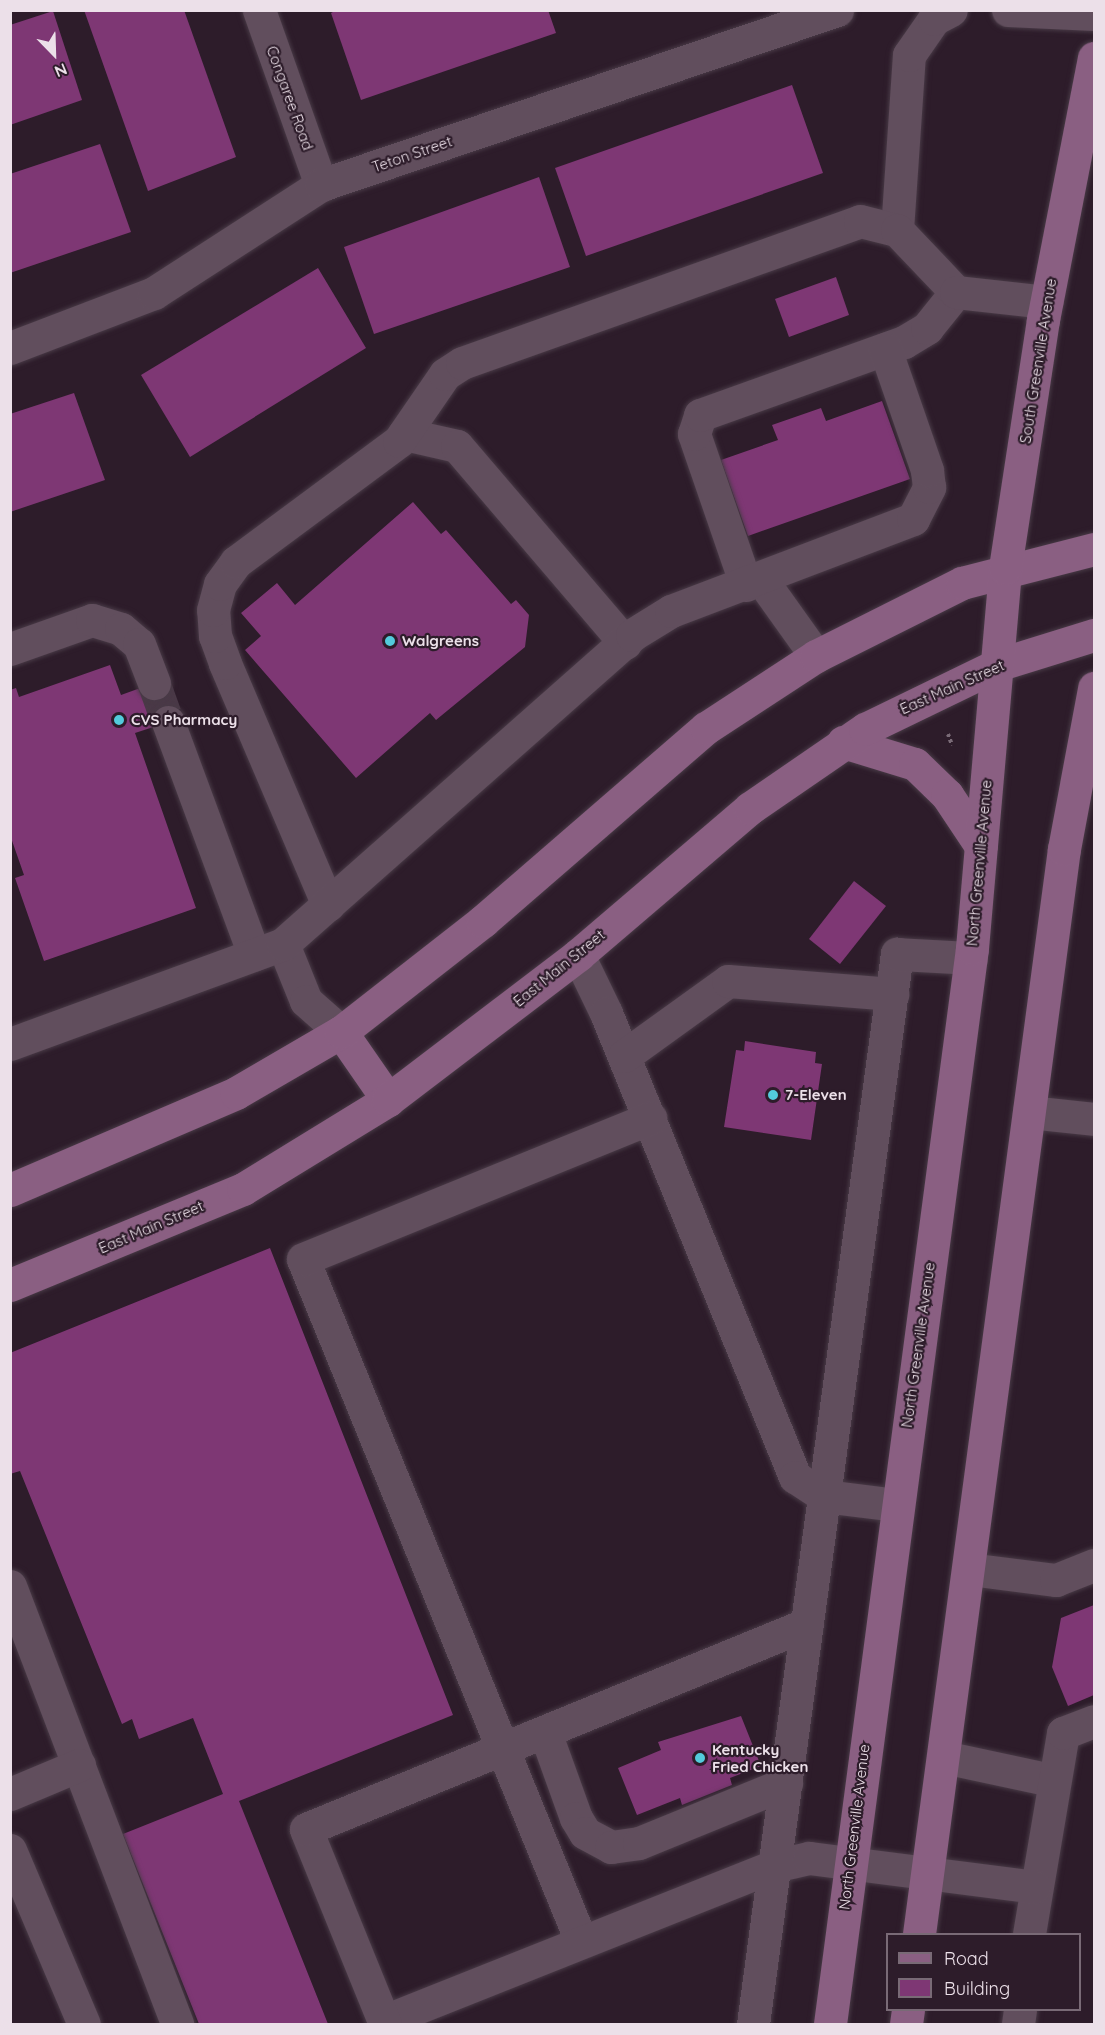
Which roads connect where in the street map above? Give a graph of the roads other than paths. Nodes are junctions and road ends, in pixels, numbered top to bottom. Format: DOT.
graph roads {
  1 [pos="259,10"];
  2 [pos="837,10"];
  3 [pos="951,10"];
  4 [pos="1008,10"];
  5 [pos="1095,14"];
  6 [pos="1095,58"];
  7 [pos="321,185"];
  8 [pos="897,230"];
  9 [pos="956,292"];
  10 [pos="1046,302"];
  11 [pos="10,348"];
  12 [pos="885,349"];
  13 [pos="404,434"];
  14 [pos="1095,549"];
  15 [pos="1005,568"];
  16 [pos="753,582"];
  17 [pos="1095,635"];
  18 [pos="624,643"];
  19 [pos="10,649"];
  20 [pos="816,656"];
  21 [pos="997,665"];
  22 [pos="154,683"];
  23 [pos="1095,688"];
  24 [pos="168,722"];
  25 [pos="843,742"];
  26 [pos="981,846"];
  27 [pos="328,905"];
  28 [pos="269,950"];
  29 [pos="578,955"];
  30 [pos="971,958"];
  31 [pos="892,994"];
  32 [pos="341,1032"];
  33 [pos="13,1036"];
  34 [pos="624,1056"];
  35 [pos="388,1100"];
  36 [pos="1029,1112"];
  37 [pos="650,1118"];
  38 [pos="1095,1119"];
  39 [pos="10,1190"];
  40 [pos="10,1285"];
  41 [pos="824,1496"];
  42 [pos="897,1505"];
  43 [pos="1095,1565"];
  44 [pos="969,1569"];
  45 [pos="10,1586"];
  46 [pos="807,1624"];
  47 [pos="1095,1721"];
  48 [pos="545,1732"];
  49 [pos="503,1750"];
  50 [pos="944,1757"];
  51 [pos="79,1765"];
  52 [pos="1051,1780"];
  53 [pos="786,1783"];
  54 [pos="10,1794"];
  55 [pos="10,1850"];
  56 [pos="850,1863"];
  57 [pos="774,1866"];
  58 [pos="927,1874"];
  59 [pos="1034,1887"];
  60 [pos="919,1933"];
  61 [pos="1029,1933"];
  62 [pos="581,1941"];
  63 [pos="78,2023"];
  64 [pos="385,2023"];
  65 [pos="177,2025"];
  66 [pos="753,2025"];
  67 [pos="830,2025"];
  1 -- 7 [label="street, Congaree Road"];
  2 -- 7 [label="street, Teton Street"];
  3 -- 8 [label="street"];
  4 -- 5 [label="street"];
  6 -- 10 [label="main road, South Greenville Avenue"];
  7 -- 11 [label="street, Teton Street"];
  8 -- 9 [label="street"];
  8 -- 13 [label="street"];
  9 -- 10 [label="street"];
  9 -- 12 [label="street"];
  10 -- 15 [label="main road, South Greenville Avenue"];
  12 -- 16 [label="street"];
  12 -- 16 [label="street"];
  13 -- 18 [label="street"];
  13 -- 27 [label="street"];
  14 -- 15 [label="main road"];
  15 -- 20 [label="main road"];
  15 -- 21 [label="main road, South Greenville Avenue"];
  16 -- 18 [label="street"];
  16 -- 20 [label="street"];
  17 -- 21 [label="main road, East Main Street"];
  18 -- 27 [label="street"];
  19 -- 22 [label="street"];
  20 -- 32 [label="main road"];
  21 -- 25 [label="main road, East Main Street"];
  21 -- 26 [label="main road, North Greenville Avenue"];
  23 -- 36 [label="main road"];
  24 -- 28 [label="street"];
  25 -- 26 [label="main road"];
  25 -- 29 [label="main road, East Main Street"];
  26 -- 30 [label="main road, North Greenville Avenue"];
  27 -- 28 [label="street"];
  28 -- 32 [label="street"];
  28 -- 33 [label="street"];
  29 -- 34 [label="street"];
  29 -- 35 [label="main road, East Main Street"];
  30 -- 31 [label="street"];
  30 -- 42 [label="main road, North Greenville Avenue"];
  31 -- 34 [label="street"];
  31 -- 41 [label="street"];
  32 -- 35 [label="main road"];
  32 -- 39 [label="main road"];
  34 -- 37 [label="street"];
  35 -- 40 [label="main road, East Main Street"];
  36 -- 38 [label="street"];
  36 -- 44 [label="main road"];
  37 -- 41 [label="street"];
  37 -- 49 [label="street"];
  41 -- 42 [label="street"];
  41 -- 46 [label="street"];
  42 -- 56 [label="main road, North Greenville Avenue"];
  43 -- 44 [label="street"];
  44 -- 50 [label="main road"];
  45 -- 51 [label="street"];
  46 -- 48 [label="street"];
  46 -- 53 [label="street"];
  47 -- 52 [label="street"];
  48 -- 49 [label="street"];
  48 -- 53 [label="street"];
  49 -- 62 [label="street"];
  49 -- 64 [label="street"];
  50 -- 52 [label="street"];
  50 -- 58 [label="main road"];
  51 -- 54 [label="street"];
  51 -- 65 [label="street"];
  52 -- 59 [label="street"];
  53 -- 57 [label="street"];
  55 -- 63 [label="street"];
  56 -- 57 [label="street"];
  56 -- 58 [label="street"];
  56 -- 67 [label="main road, North Greenville Avenue"];
  57 -- 62 [label="street"];
  57 -- 66 [label="street"];
  58 -- 59 [label="street"];
  58 -- 60 [label="main road"];
  59 -- 61 [label="street"];
  62 -- 64 [label="street"];
}
